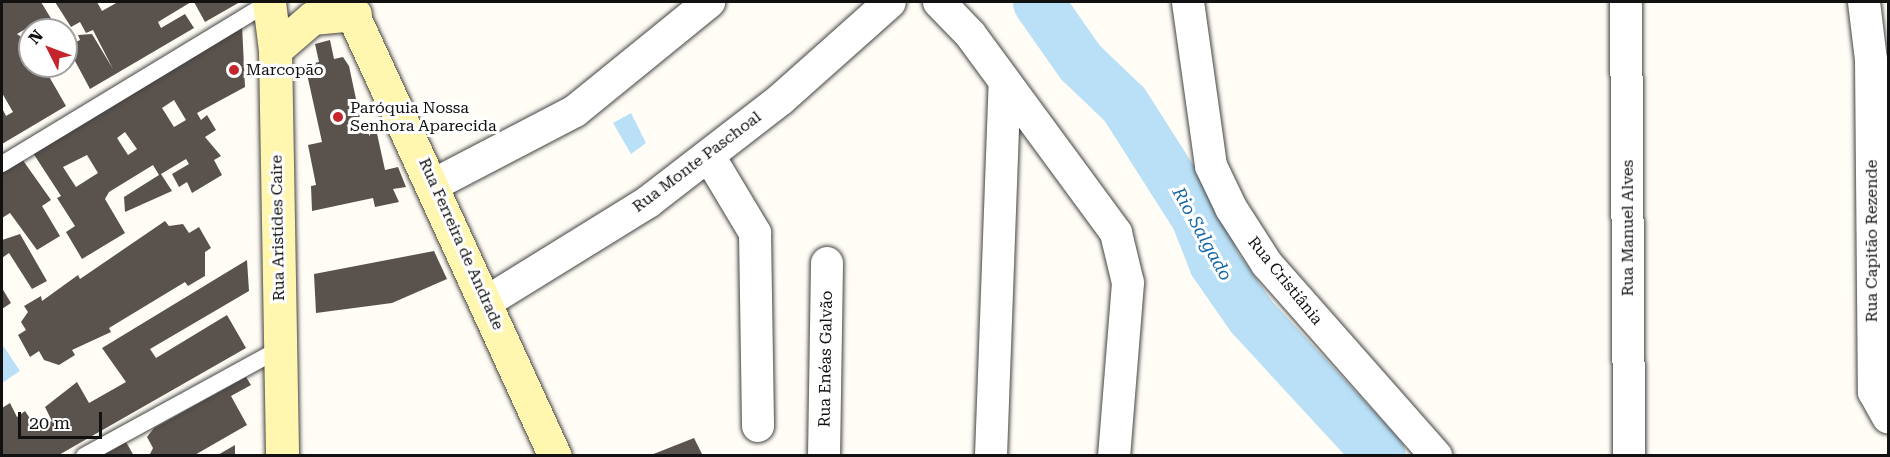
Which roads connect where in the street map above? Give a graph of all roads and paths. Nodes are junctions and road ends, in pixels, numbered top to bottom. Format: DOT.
graph roads {
  1 [pos="269,2"];
  2 [pos="710,2"];
  3 [pos="890,2"];
  4 [pos="939,2"];
  5 [pos="1188,2"];
  6 [pos="1626,2"];
  7 [pos="1864,2"];
  8 [pos="351,8"];
  9 [pos="275,50"];
  10 [pos="1880,59"];
  11 [pos="1005,82"];
  12 [pos="709,156"];
  13 [pos="2,164"];
  14 [pos="435,184"];
  15 [pos="827,263"];
  16 [pos="488,301"];
  17 [pos="281,348"];
  18 [pos="1888,417"];
  19 [pos="758,426"];
  20 [pos="84,456"];
  21 [pos="282,456"];
  22 [pos="555,456"];
  23 [pos="824,456"];
  24 [pos="991,456"];
  25 [pos="1114,456"];
  26 [pos="1436,456"];
  27 [pos="1629,456"];
  1 -- 9 [label="street, Rua Aristides Caire"];
  1 -- 13 [label="lane"];
  2 -- 14 [label="street"];
  3 -- 12 [label="street, Rua Monte Paschoal"];
  4 -- 11 [label="street"];
  5 -- 26 [label="street, Rua Cristiânia"];
  6 -- 27 [label="street, Rua Manuel Alves"];
  7 -- 10 [label="street, Rua Capitão Rezende"];
  8 -- 9 [label="street"];
  8 -- 14 [label="street, Rua Ferreira de Andrade"];
  9 -- 17 [label="street, Rua Aristides Caire"];
  10 -- 18 [label="street, Rua Capitão Rezende"];
  11 -- 24 [label="street"];
  11 -- 25 [label="street"];
  12 -- 16 [label="street, Rua Monte Paschoal"];
  12 -- 19 [label="street"];
  14 -- 16 [label="street, Rua Ferreira de Andrade"];
  15 -- 23 [label="street, Rua Enéas Galvão"];
  16 -- 22 [label="street, Rua Ferreira de Andrade"];
  17 -- 20 [label="lane"];
  17 -- 21 [label="street, Rua Aristides Caire"];
}
